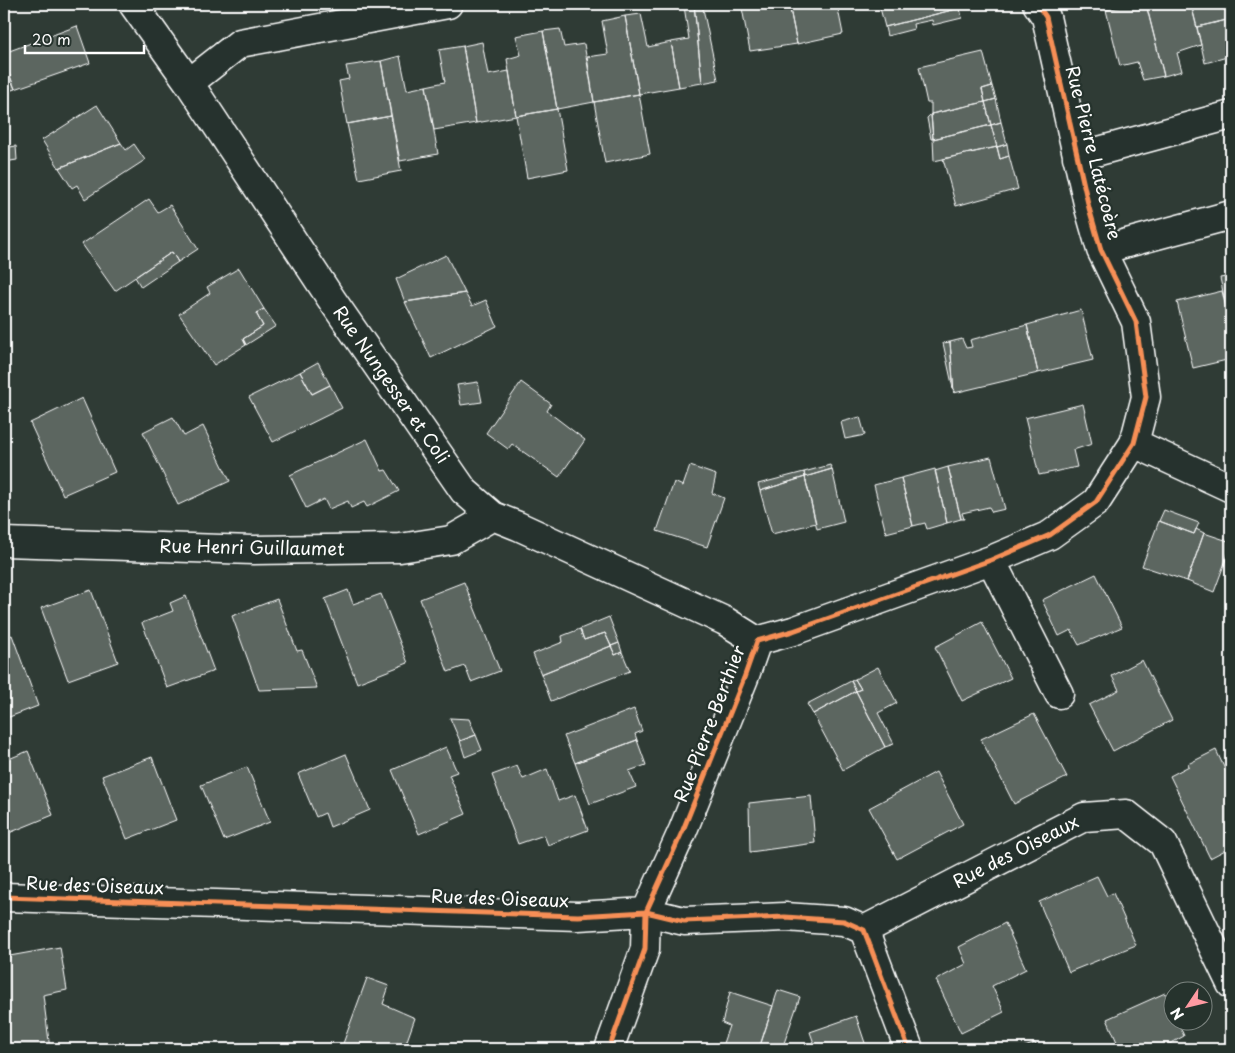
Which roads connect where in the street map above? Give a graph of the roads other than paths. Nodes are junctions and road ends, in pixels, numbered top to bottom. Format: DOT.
graph roads {
  1 [pos="133,4"];
  2 [pos="448,4"];
  3 [pos="1037,4"];
  4 [pos="189,83"];
  5 [pos="1231,115"];
  6 [pos="1077,157"];
  7 [pos="1231,215"];
  8 [pos="1101,250"];
  9 [pos="1134,443"];
  10 [pos="1231,488"];
  11 [pos="493,516"];
  12 [pos="4,542"];
  13 [pos="991,560"];
  14 [pos="757,641"];
  15 [pos="1059,694"];
  16 [pos="4,897"];
  17 [pos="646,912"];
  18 [pos="864,930"];
  19 [pos="1231,984"];
  20 [pos="609,1049"];
  21 [pos="909,1049"];
  1 -- 4 [label="street, Rue Nungesser et Coli"];
  2 -- 4 [label="street"];
  3 -- 6 [label="street, Rue Pierre Latécoère"];
  4 -- 11 [label="street, Rue Nungesser et Coli"];
  5 -- 6 [label="street"];
  6 -- 8 [label="street, Rue Pierre Latécoère"];
  7 -- 8 [label="street"];
  8 -- 9 [label="street, Rue Pierre Latécoère"];
  9 -- 10 [label="street"];
  9 -- 13 [label="street, Rue Pierre Latécoère"];
  11 -- 12 [label="street, Rue Henri Guillaumet"];
  11 -- 14 [label="street, Rue Nungesser et Coli"];
  13 -- 14 [label="street, Rue Pierre Berthier"];
  13 -- 15 [label="street"];
  14 -- 17 [label="street, Rue Pierre Berthier"];
  16 -- 17 [label="street, Rue des Oiseaux"];
  17 -- 18 [label="street, Rue des Oiseaux"];
  17 -- 20 [label="street, Rue Pierre Berthier"];
  18 -- 19 [label="street, Rue des Oiseaux"];
  18 -- 21 [label="street"];
}
